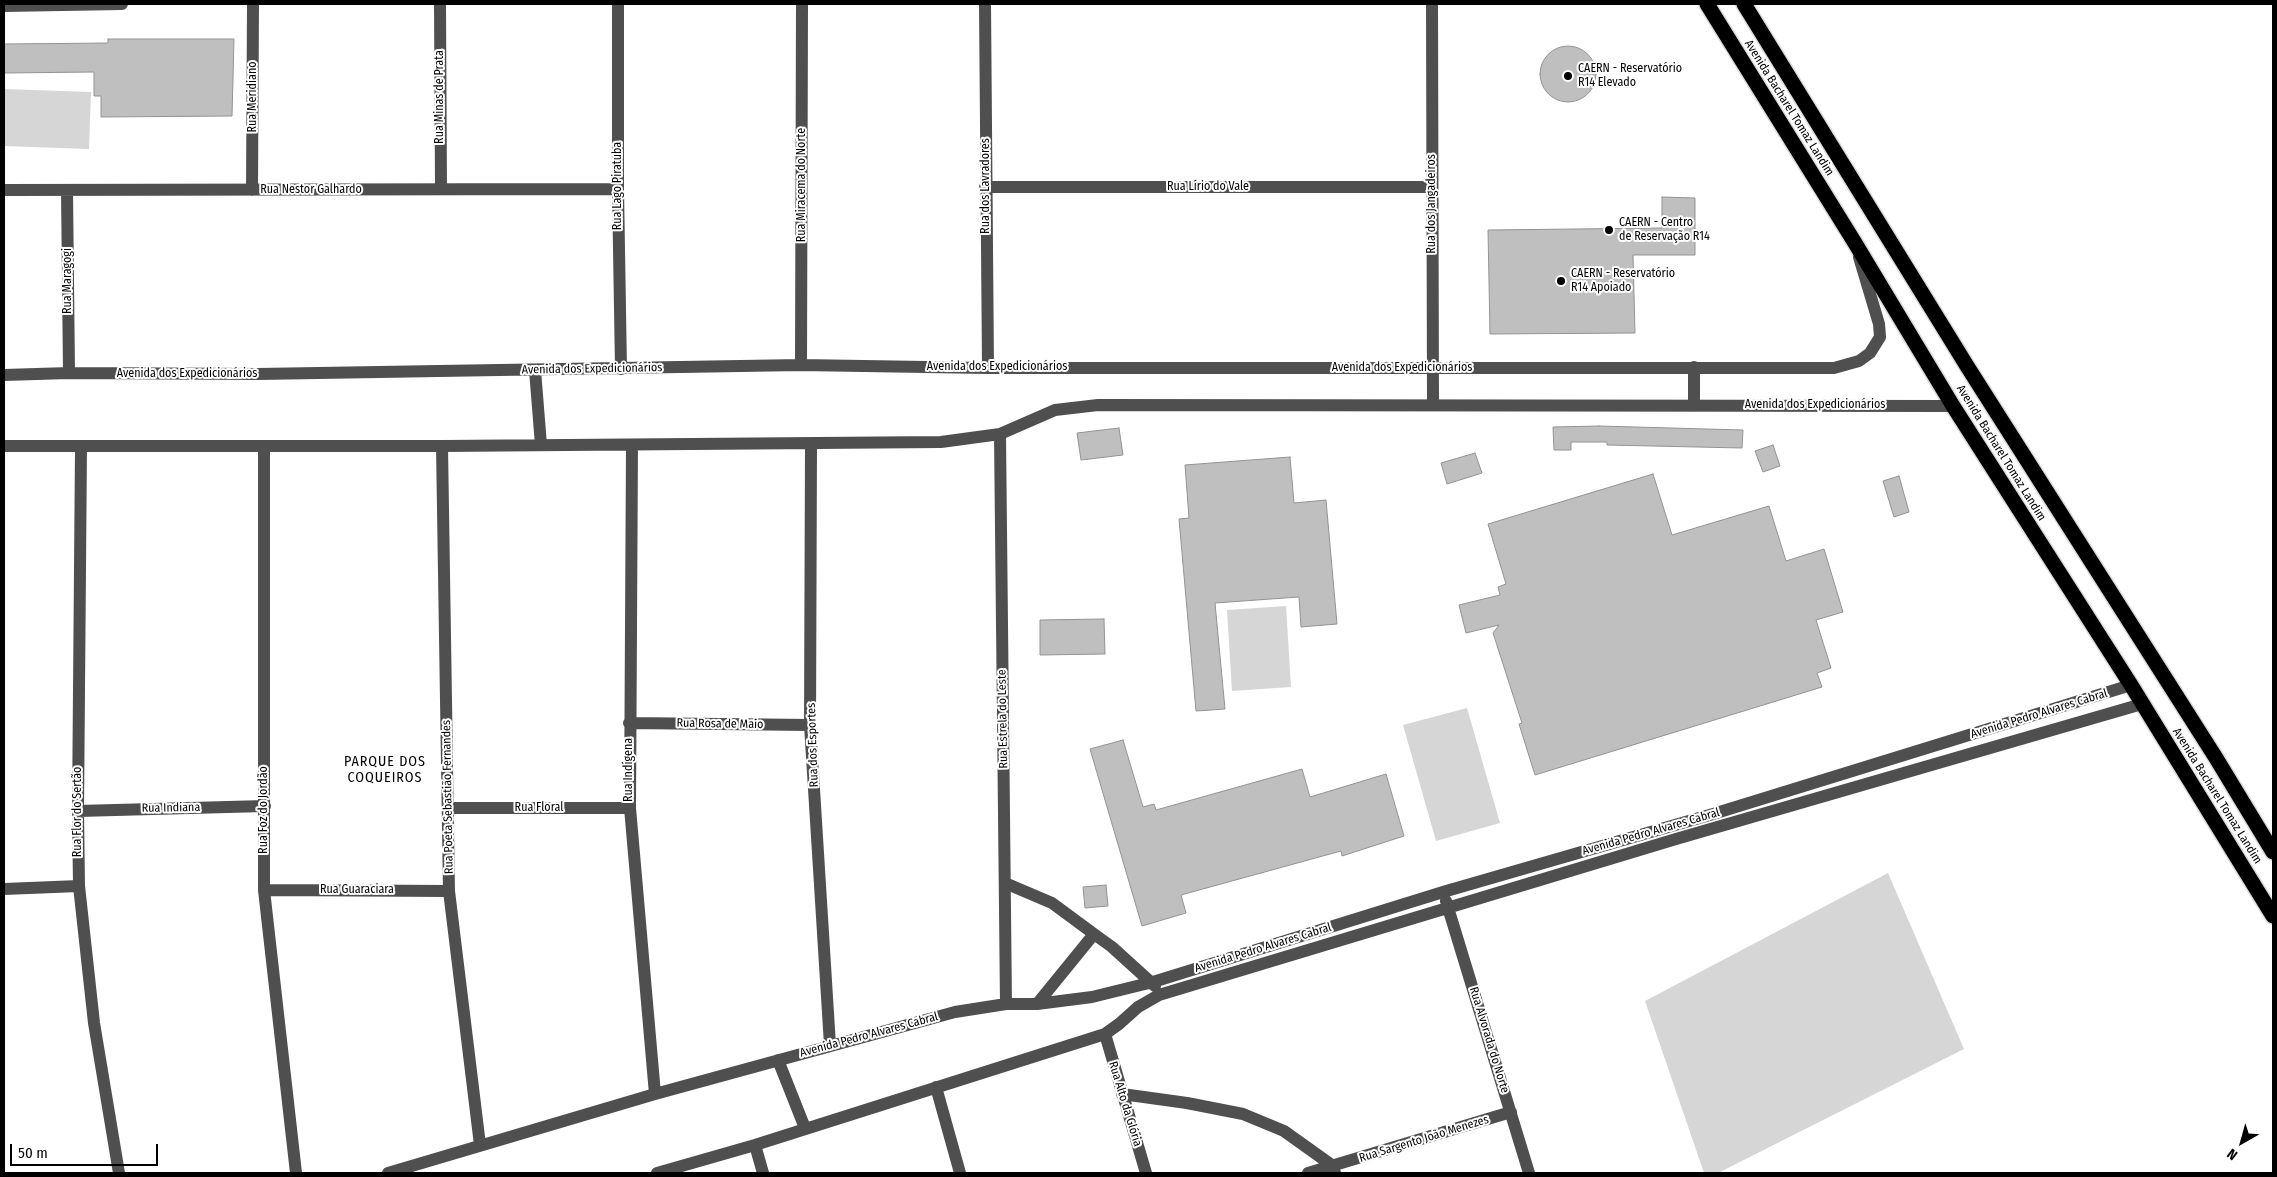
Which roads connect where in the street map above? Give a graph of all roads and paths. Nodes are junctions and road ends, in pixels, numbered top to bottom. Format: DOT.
graph roads {
  1 [pos="71,4"];
  2 [pos="122,4"];
  3 [pos="253,4"];
  4 [pos="440,4"];
  5 [pos="618,4"];
  6 [pos="802,4"];
  7 [pos="985,4"];
  8 [pos="1432,4"];
  9 [pos="1707,4"];
  10 [pos="1744,4"];
  11 [pos="4,6"];
  12 [pos="985,187"];
  13 [pos="1431,187"];
  14 [pos="441,189"];
  15 [pos="618,189"];
  16 [pos="4,190"];
  17 [pos="67,190"];
  18 [pos="252,190"];
  19 [pos="1855,243"];
  20 [pos="801,365"];
  21 [pos="1694,367"];
  22 [pos="988,368"];
  23 [pos="621,369"];
  24 [pos="1433,369"];
  25 [pos="535,370"];
  26 [pos="69,373"];
  27 [pos="4,376"];
  28 [pos="1694,404"];
  29 [pos="1433,405"];
  30 [pos="1953,406"];
  31 [pos="1000,434"];
  32 [pos="541,445"];
  33 [pos="632,445"];
  34 [pos="811,445"];
  35 [pos="4,446"];
  36 [pos="264,446"];
  37 [pos="442,446"];
  38 [pos="81,447"];
  39 [pos="2131,685"];
  40 [pos="2142,704"];
  41 [pos="629,723"];
  42 [pos="810,725"];
  43 [pos="265,806"];
  44 [pos="449,808"];
  45 [pos="630,808"];
  46 [pos="78,810"];
  47 [pos="2273,852"];
  48 [pos="1005,883"];
  49 [pos="79,886"];
  50 [pos="4,889"];
  51 [pos="264,890"];
  52 [pos="449,891"];
  53 [pos="1443,892"];
  54 [pos="1448,908"];
  55 [pos="2273,916"];
  56 [pos="1094,934"];
  57 [pos="1152,982"];
  58 [pos="1160,995"];
  59 [pos="1006,1004"];
  60 [pos="1036,1004"];
  61 [pos="1105,1034"];
  62 [pos="830,1045"];
  63 [pos="778,1060"];
  64 [pos="936,1087"];
  65 [pos="655,1094"];
  66 [pos="1122,1094"];
  67 [pos="1511,1112"];
  68 [pos="805,1128"];
  69 [pos="480,1145"];
  70 [pos="755,1145"];
  71 [pos="1334,1170"];
  72 [pos="119,1173"];
  73 [pos="296,1173"];
  74 [pos="388,1173"];
  75 [pos="657,1173"];
  76 [pos="763,1173"];
  77 [pos="960,1173"];
  78 [pos="1146,1173"];
  79 [pos="1308,1173"];
  80 [pos="1530,1173"];
  1 -- 2 [label="street"];
  1 -- 11 [label="street"];
  3 -- 18 [label="street, Rua Meridiano"];
  4 -- 14 [label="street, Rua Minas de Prata"];
  5 -- 15 [label="street, Rua Lago Piratuba"];
  6 -- 20 [label="street, Rua Miracema do Norte"];
  7 -- 12 [label="street, Rua dos Lavradores"];
  8 -- 13 [label="street, Rua dos Jangadeiros"];
  9 -- 19 [label="highway, Avenida Bacharel Tomaz Landim"];
  10 -- 47 [label="highway, Avenida Bacharel Tomaz Landim"];
  12 -- 13 [label="street, Rua Lírio do Vale"];
  12 -- 22 [label="street, Rua dos Lavradores"];
  13 -- 24 [label="street, Rua dos Jangadeiros"];
  14 -- 15 [label="street, Rua Nestor Galhardo"];
  14 -- 18 [label="street, Rua Nestor Galhardo"];
  15 -- 23 [label="street, Rua Lago Piratuba"];
  16 -- 17 [label="street, Rua Nestor Galhardo"];
  17 -- 18 [label="street, Rua Nestor Galhardo"];
  17 -- 26 [label="street, Rua Maragogi"];
  19 -- 21 [label="street, Avenida dos Expedicionários"];
  19 -- 30 [label="highway, Avenida Bacharel Tomaz Landim"];
  20 -- 22 [label="street, Avenida dos Expedicionários"];
  20 -- 23 [label="street, Avenida dos Expedicionários"];
  21 -- 24 [label="street, Avenida dos Expedicionários"];
  21 -- 28 [label="street"];
  22 -- 24 [label="street, Avenida dos Expedicionários"];
  23 -- 25 [label="street, Avenida dos Expedicionários"];
  24 -- 29 [label="street, Rua dos Jangadeiros"];
  25 -- 26 [label="street, Avenida dos Expedicionários"];
  25 -- 32 [label="street"];
  26 -- 27 [label="street, Avenida dos Expedicionários"];
  28 -- 29 [label="street, Avenida dos Expedicionários"];
  28 -- 30 [label="street, Avenida dos Expedicionários"];
  29 -- 31 [label="street, Avenida dos Expedicionários"];
  30 -- 39 [label="highway, Avenida Bacharel Tomaz Landim"];
  31 -- 34 [label="street, Avenida dos Expedicionários"];
  31 -- 48 [label="street, Rua Estrela do Leste"];
  32 -- 33 [label="street, Avenida dos Expedicionários"];
  32 -- 37 [label="street, Avenida dos Expedicionários"];
  33 -- 34 [label="street, Avenida dos Expedicionários"];
  33 -- 41 [label="street, Rua Indígena"];
  34 -- 42 [label="street, Rua dos Esportes"];
  35 -- 38 [label="street, Avenida dos Expedicionários"];
  36 -- 37 [label="street, Avenida dos Expedicionários"];
  36 -- 38 [label="street, Avenida dos Expedicionários"];
  36 -- 43 [label="street, Rua Foz do Jordão"];
  37 -- 44 [label="street, Rua Poeta Sebastião Fernandes"];
  38 -- 46 [label="street, Rua Flor do Sertão"];
  39 -- 40 [label="highway, Avenida Bacharel Tomaz Landim"];
  39 -- 53 [label="street, Avenida Pedro Alvares Cabral"];
  40 -- 54 [label="street, Avenida Pedro Alvares Cabral"];
  40 -- 55 [label="highway, Avenida Bacharel Tomaz Landim"];
  41 -- 42 [label="street, Rua Rosa de Maio"];
  41 -- 45 [label="street, Rua Indígena"];
  42 -- 62 [label="street, Rua dos Esportes"];
  43 -- 46 [label="street, Rua Indiana"];
  43 -- 51 [label="street, Rua Foz do Jordão"];
  44 -- 45 [label="street, Rua Floral"];
  44 -- 52 [label="street, Rua Poeta Sebastião Fernandes"];
  45 -- 65 [label="street, Rua Indígena"];
  46 -- 49 [label="street, Rua Flor do Sertão"];
  48 -- 56 [label="street"];
  48 -- 59 [label="street, Rua Estrela do Leste"];
  49 -- 50 [label="street"];
  49 -- 72 [label="street, Rua Flor do Sertão"];
  51 -- 52 [label="street, Rua Guaraciara"];
  51 -- 73 [label="street, Rua Foz do Jordão"];
  52 -- 69 [label="street, Rua Poeta Sebastião Fernandes"];
  53 -- 54 [label="street, Rua Alvorada do Norte"];
  53 -- 57 [label="street, Avenida Pedro Alvares Cabral"];
  54 -- 58 [label="street, Avenida Pedro Alvares Cabral"];
  54 -- 67 [label="street, Rua Alvorada do Norte"];
  56 -- 57 [label="street"];
  56 -- 60 [label="street"];
  57 -- 58 [label="street"];
  57 -- 60 [label="street, Avenida Pedro Alvares Cabral"];
  58 -- 61 [label="street, Avenida Pedro Alvares Cabral"];
  59 -- 60 [label="street, Avenida Pedro Alvares Cabral"];
  59 -- 62 [label="street, Avenida Pedro Alvares Cabral"];
  61 -- 64 [label="street, Avenida Pedro Alvares Cabral"];
  61 -- 66 [label="street, Rua Alto da Glória"];
  62 -- 63 [label="street, Avenida Pedro Alvares Cabral"];
  63 -- 65 [label="street, Avenida Pedro Alvares Cabral"];
  63 -- 68 [label="street"];
  64 -- 68 [label="street, Avenida Pedro Alvares Cabral"];
  64 -- 77 [label="street"];
  65 -- 69 [label="street, Avenida Pedro Alvares Cabral"];
  66 -- 71 [label="street"];
  66 -- 78 [label="street, Rua Alto da Glória"];
  67 -- 71 [label="street, Rua Sargento João Menezes"];
  67 -- 80 [label="street, Rua Alvorada do Norte"];
  68 -- 70 [label="street, Avenida Pedro Alvares Cabral"];
  69 -- 74 [label="street, Avenida Pedro Alvares Cabral"];
  70 -- 75 [label="street, Avenida Pedro Alvares Cabral"];
  70 -- 76 [label="street"];
  71 -- 79 [label="street, Rua Sargento João Menezes"];
}
